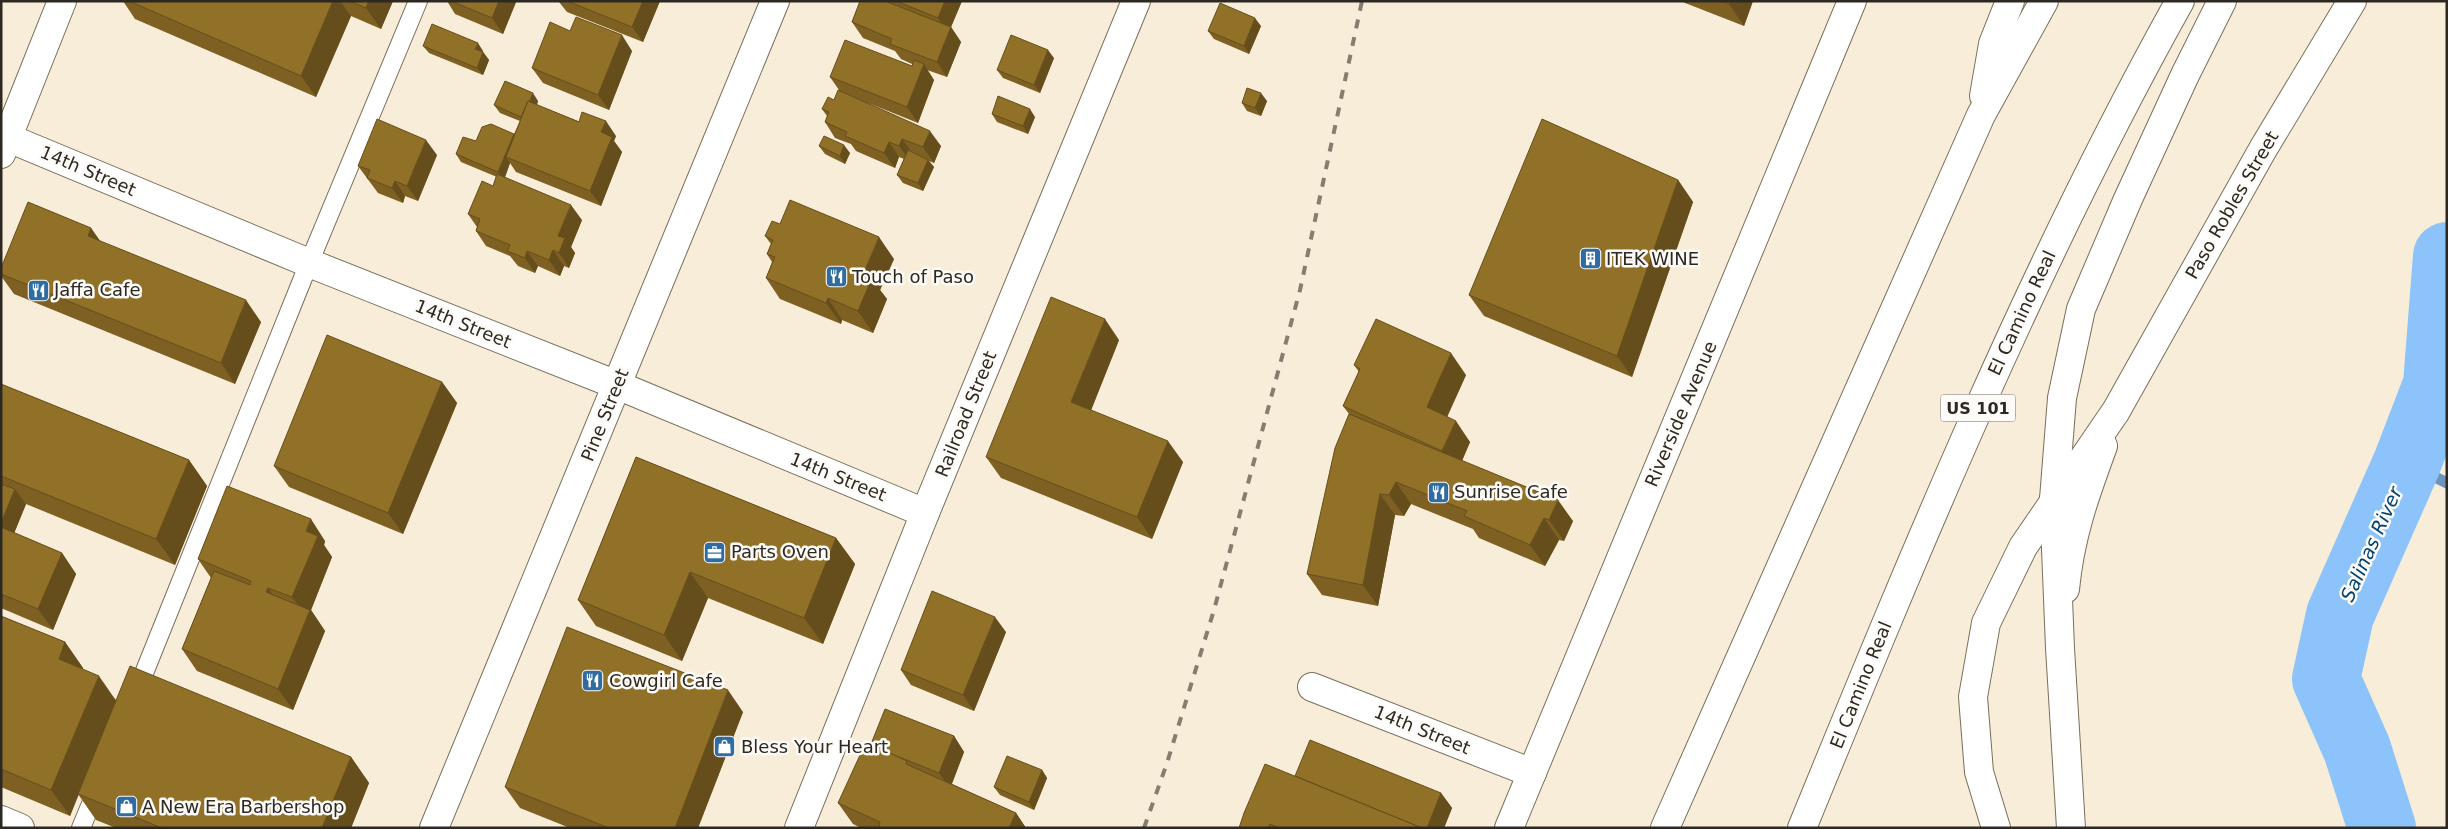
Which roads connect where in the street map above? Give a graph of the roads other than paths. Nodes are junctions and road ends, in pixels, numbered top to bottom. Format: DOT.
graph roads {
  1 [pos="62,1"];
  2 [pos="418,1"];
  3 [pos="775,1"];
  4 [pos="1136,1"];
  5 [pos="1852,1"];
  6 [pos="2010,1"];
  7 [pos="2044,1"];
  8 [pos="2180,1"];
  9 [pos="2222,1"];
  10 [pos="2352,1"];
  11 [pos="1981,115"];
  12 [pos="3,142"];
  13 [pos="309,263"];
  14 [pos="617,386"];
  15 [pos="2116,411"];
  16 [pos="2054,499"];
  17 [pos="925,513"];
  18 [pos="2060,648"];
  19 [pos="1312,687"];
  20 [pos="129,709"];
  21 [pos="103,773"];
  22 [pos="1532,773"];
  23 [pos="1,820"];
  24 [pos="20,828"];
  25 [pos="81,828"];
  26 [pos="434,828"];
  27 [pos="799,828"];
  28 [pos="1509,828"];
  29 [pos="1665,828"];
  30 [pos="1802,828"];
  31 [pos="1996,828"];
  32 [pos="2071,828"];
  1 -- 12 [label="main road"];
  2 -- 13 [label="lane"];
  3 -- 14 [label="main road, Pine Street"];
  4 -- 17 [label="main road, Railroad Street"];
  5 -- 22 [label="main road, Riverside Avenue"];
  6 -- 11 [label="main road"];
  7 -- 11 [label="main road"];
  8 -- 30 [label="main road, El Camino Real / US 101"];
  9 -- 16 [label="main road"];
  10 -- 15 [label="main road, Paso Robles Street"];
  11 -- 29 [label="main road"];
  12 -- 13 [label="main road, 14th Street"];
  13 -- 14 [label="main road, 14th Street"];
  13 -- 20 [label="lane"];
  14 -- 17 [label="main road, 14th Street"];
  14 -- 26 [label="main road, Pine Street"];
  15 -- 16 [label="main road, Paso Robles Street"];
  15 -- 18 [label="main road, Paso Robles Street"];
  16 -- 18 [label="main road, Paso Robles Street"];
  16 -- 31 [label="main road, Paso Robles Street"];
  17 -- 27 [label="main road, Railroad Street"];
  18 -- 32 [label="main road, Paso Robles Street"];
  19 -- 22 [label="main road, 14th Street"];
  21 -- 25 [label="lane"];
  22 -- 28 [label="main road, Riverside Avenue"];
  23 -- 24 [label="main road"];
}
